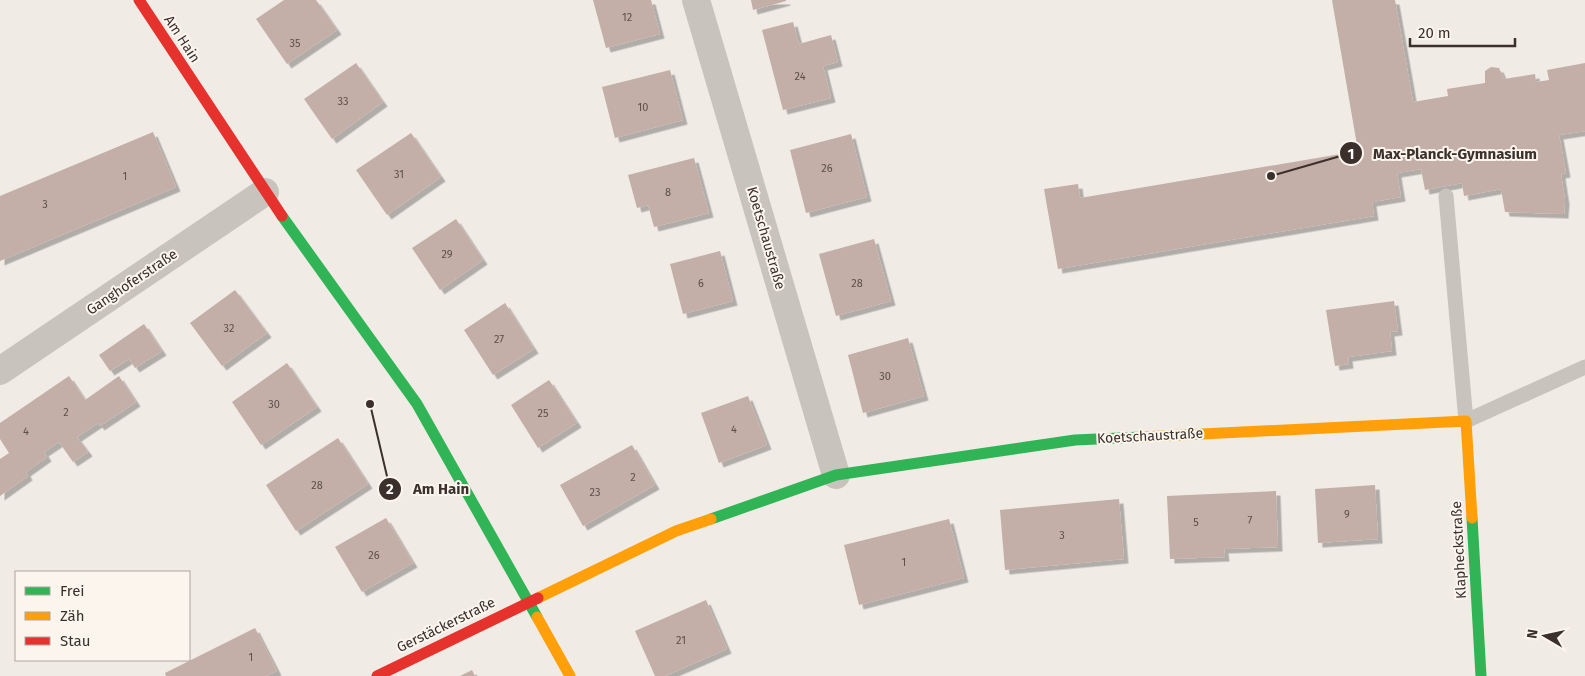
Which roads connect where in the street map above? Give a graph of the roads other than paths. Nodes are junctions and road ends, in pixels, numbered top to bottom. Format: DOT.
graph roads {
  1 [pos="139,0"];
  2 [pos="696,0"];
  3 [pos="265,192"];
  4 [pos="1446,196"];
  5 [pos="1585,367"];
  6 [pos="0,371"];
  7 [pos="1466,421"];
  8 [pos="836,475"];
  9 [pos="530,601"];
  10 [pos="377,676"];
  11 [pos="570,676"];
  12 [pos="1481,676"];
  1 -- 3 [label="street, Am Hain"];
  2 -- 8 [label="street, Koetschaustraße"];
  3 -- 6 [label="street, Ganghoferstraße"];
  3 -- 9 [label="street, Am Hain"];
  4 -- 7 [label="lane"];
  5 -- 7 [label="lane"];
  7 -- 8 [label="street, Koetschaustraße"];
  7 -- 12 [label="street, Klapheckstraße"];
  8 -- 9 [label="street, Koetschaustraße"];
  9 -- 10 [label="street, Gerstäckerstraße"];
  9 -- 11 [label="street, Am Hain"];
}
